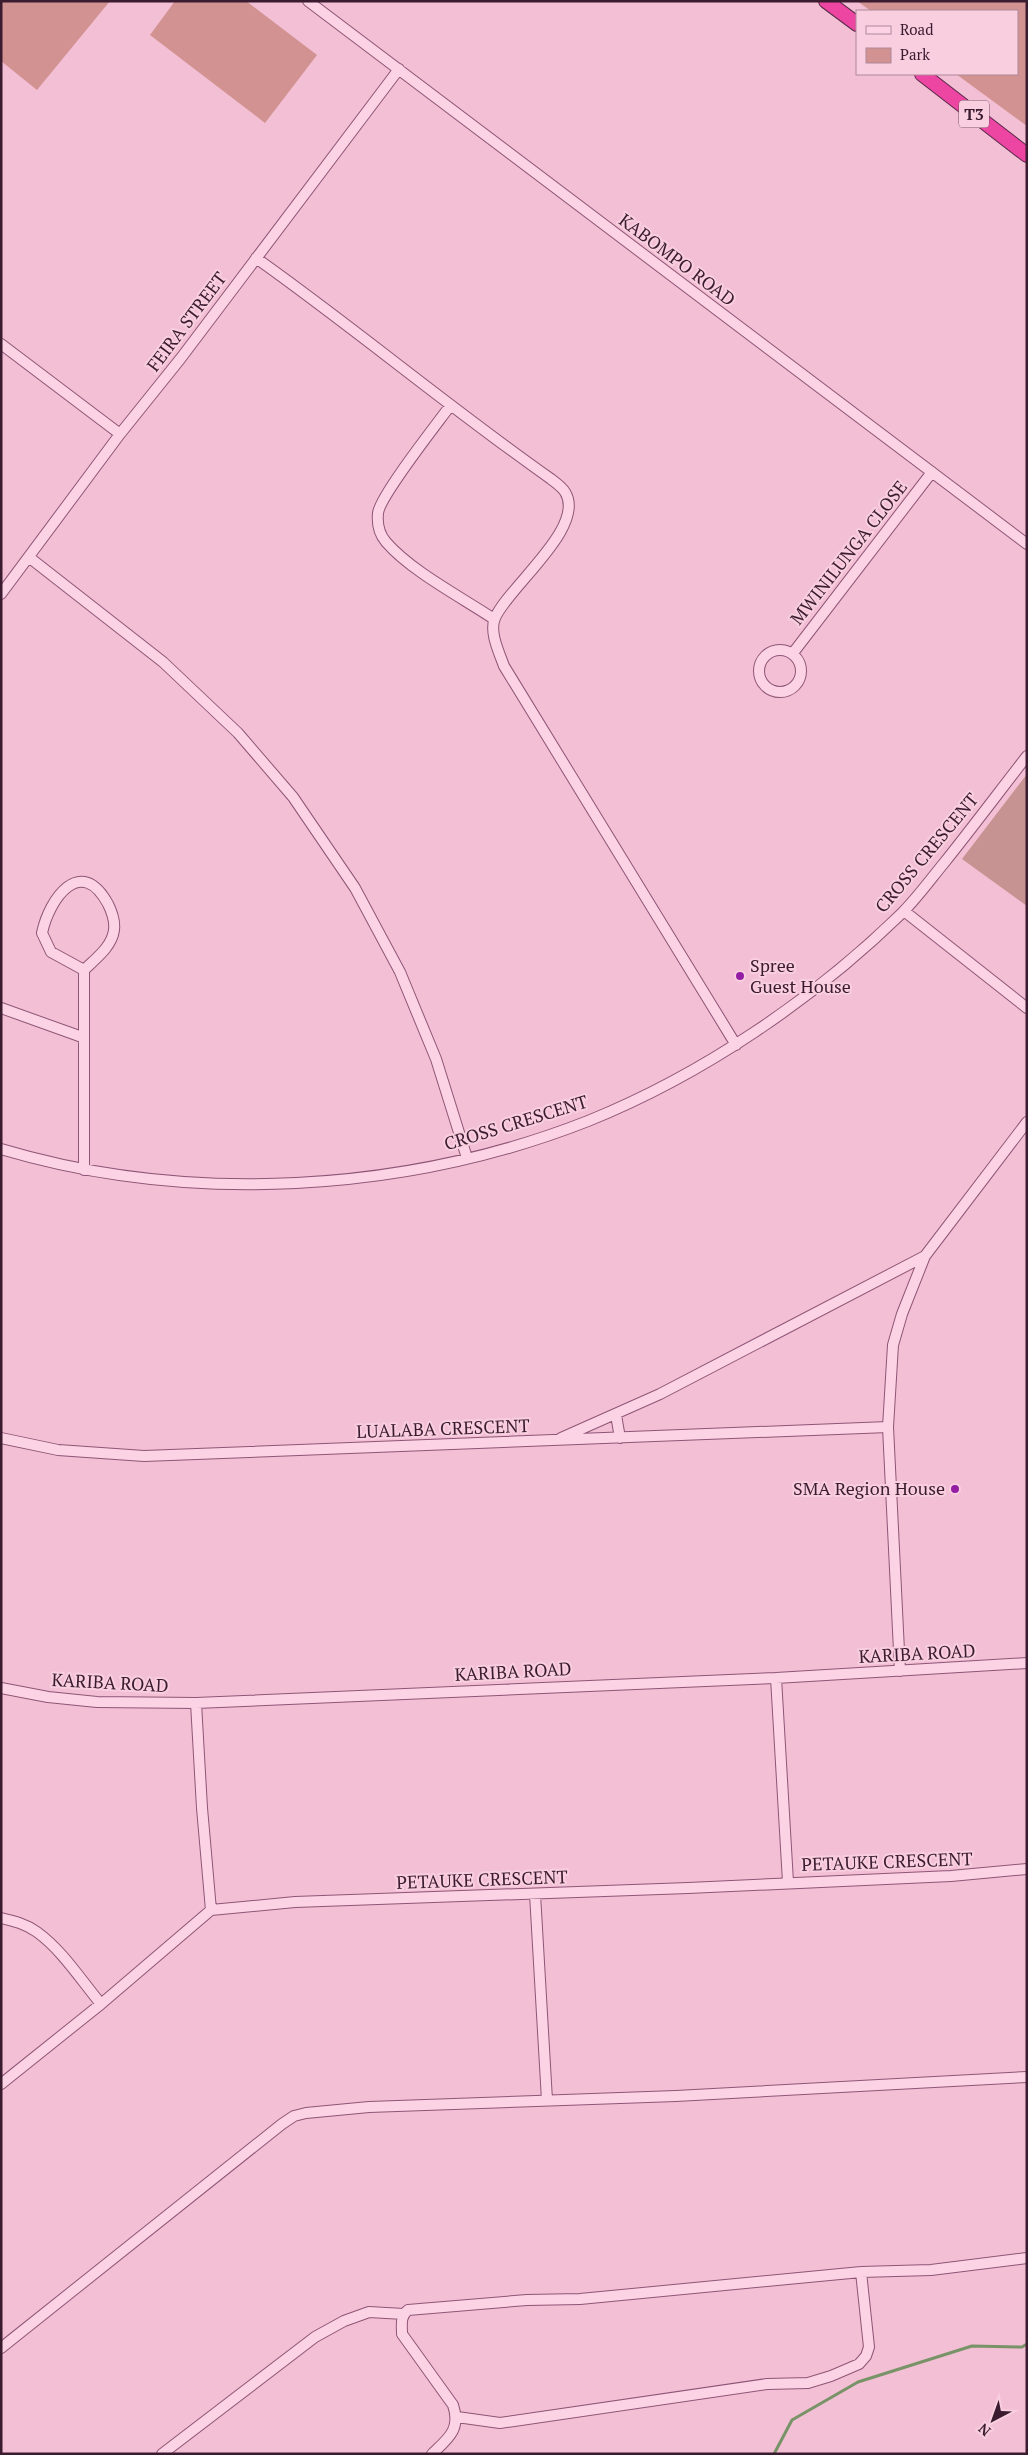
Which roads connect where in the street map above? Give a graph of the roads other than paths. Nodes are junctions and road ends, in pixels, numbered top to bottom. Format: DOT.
graph roads {
  1 [pos="308,1"];
  2 [pos="826,1"];
  3 [pos="856,23"];
  4 [pos="399,69"];
  5 [pos="923,75"];
  6 [pos="1027,155"];
  7 [pos="256,258"];
  8 [pos="1,344"];
  9 [pos="450,406"];
  10 [pos="120,434"];
  11 [pos="932,472"];
  12 [pos="1027,544"];
  13 [pos="30,558"];
  14 [pos="1,594"];
  15 [pos="494,618"];
  16 [pos="793,653"];
  17 [pos="1027,756"];
  18 [pos="904,912"];
  19 [pos="84,970"];
  20 [pos="1,1008"];
  21 [pos="1027,1008"];
  22 [pos="82,1037"];
  23 [pos="736,1045"];
  24 [pos="1027,1122"];
  25 [pos="1,1149"];
  26 [pos="467,1158"];
  27 [pos="84,1170"];
  28 [pos="925,1256"];
  29 [pos="616,1415"];
  30 [pos="888,1427"];
  31 [pos="1,1438"];
  32 [pos="620,1438"];
  33 [pos="553,1441"];
  34 [pos="1027,1663"];
  35 [pos="900,1670"];
  36 [pos="776,1678"];
  37 [pos="1,1688"];
  38 [pos="196,1703"];
  39 [pos="1027,1869"];
  40 [pos="788,1882"];
  41 [pos="535,1894"];
  42 [pos="212,1910"];
  43 [pos="1,1918"];
  44 [pos="101,2004"];
  45 [pos="1027,2077"];
  46 [pos="1,2084"];
  47 [pos="547,2100"];
  48 [pos="1027,2258"];
  49 [pos="861,2272"];
  50 [pos="404,2314"];
  51 [pos="1,2348"];
  52 [pos="457,2416"];
  53 [pos="162,2454"];
  54 [pos="432,2454"];
  1 -- 4 [label="street, KABOMPO ROAD"];
  2 -- 3 [label="highway"];
  4 -- 7 [label="street, FEIRA STREET"];
  4 -- 11 [label="street, KABOMPO ROAD"];
  5 -- 6 [label="highway, T3"];
  7 -- 9 [label="street"];
  7 -- 10 [label="street, FEIRA STREET"];
  8 -- 10 [label="street"];
  9 -- 15 [label="street"];
  9 -- 15 [label="street"];
  10 -- 13 [label="street, FEIRA STREET"];
  11 -- 12 [label="street, KABOMPO ROAD"];
  11 -- 16 [label="street, MWINILUNGA CLOSE"];
  13 -- 14 [label="street, FEIRA STREET"];
  13 -- 26 [label="street"];
  15 -- 23 [label="street"];
  16 -- 16 [label="street, MWINILUNGA CLOSE"];
  17 -- 18 [label="street, CROSS CRESCENT"];
  18 -- 21 [label="street"];
  18 -- 23 [label="street, CROSS CRESCENT"];
  19 -- 19 [label="street"];
  19 -- 22 [label="street"];
  20 -- 22 [label="street"];
  22 -- 27 [label="street"];
  23 -- 26 [label="street, CROSS CRESCENT"];
  24 -- 28 [label="street"];
  25 -- 27 [label="street, CROSS CRESCENT"];
  26 -- 27 [label="street, CROSS CRESCENT"];
  28 -- 29 [label="street"];
  28 -- 30 [label="street"];
  29 -- 32 [label="street"];
  29 -- 33 [label="street"];
  30 -- 32 [label="street, LUALABA CRESCENT"];
  30 -- 35 [label="street"];
  31 -- 33 [label="street, LUALABA CRESCENT"];
  32 -- 33 [label="street, LUALABA CRESCENT"];
  34 -- 35 [label="street, KARIBA ROAD"];
  35 -- 36 [label="street, KARIBA ROAD"];
  36 -- 38 [label="street, KARIBA ROAD"];
  36 -- 40 [label="street"];
  37 -- 38 [label="street, KARIBA ROAD"];
  38 -- 42 [label="street"];
  39 -- 40 [label="street, PETAUKE CRESCENT"];
  40 -- 41 [label="street, PETAUKE CRESCENT"];
  41 -- 42 [label="street, PETAUKE CRESCENT"];
  41 -- 47 [label="street"];
  42 -- 44 [label="street"];
  43 -- 44 [label="street"];
  44 -- 46 [label="street"];
  45 -- 47 [label="street"];
  47 -- 51 [label="street"];
  48 -- 49 [label="street"];
  49 -- 50 [label="street"];
  49 -- 52 [label="street"];
  50 -- 52 [label="street"];
  50 -- 53 [label="street"];
  52 -- 54 [label="street"];
}
